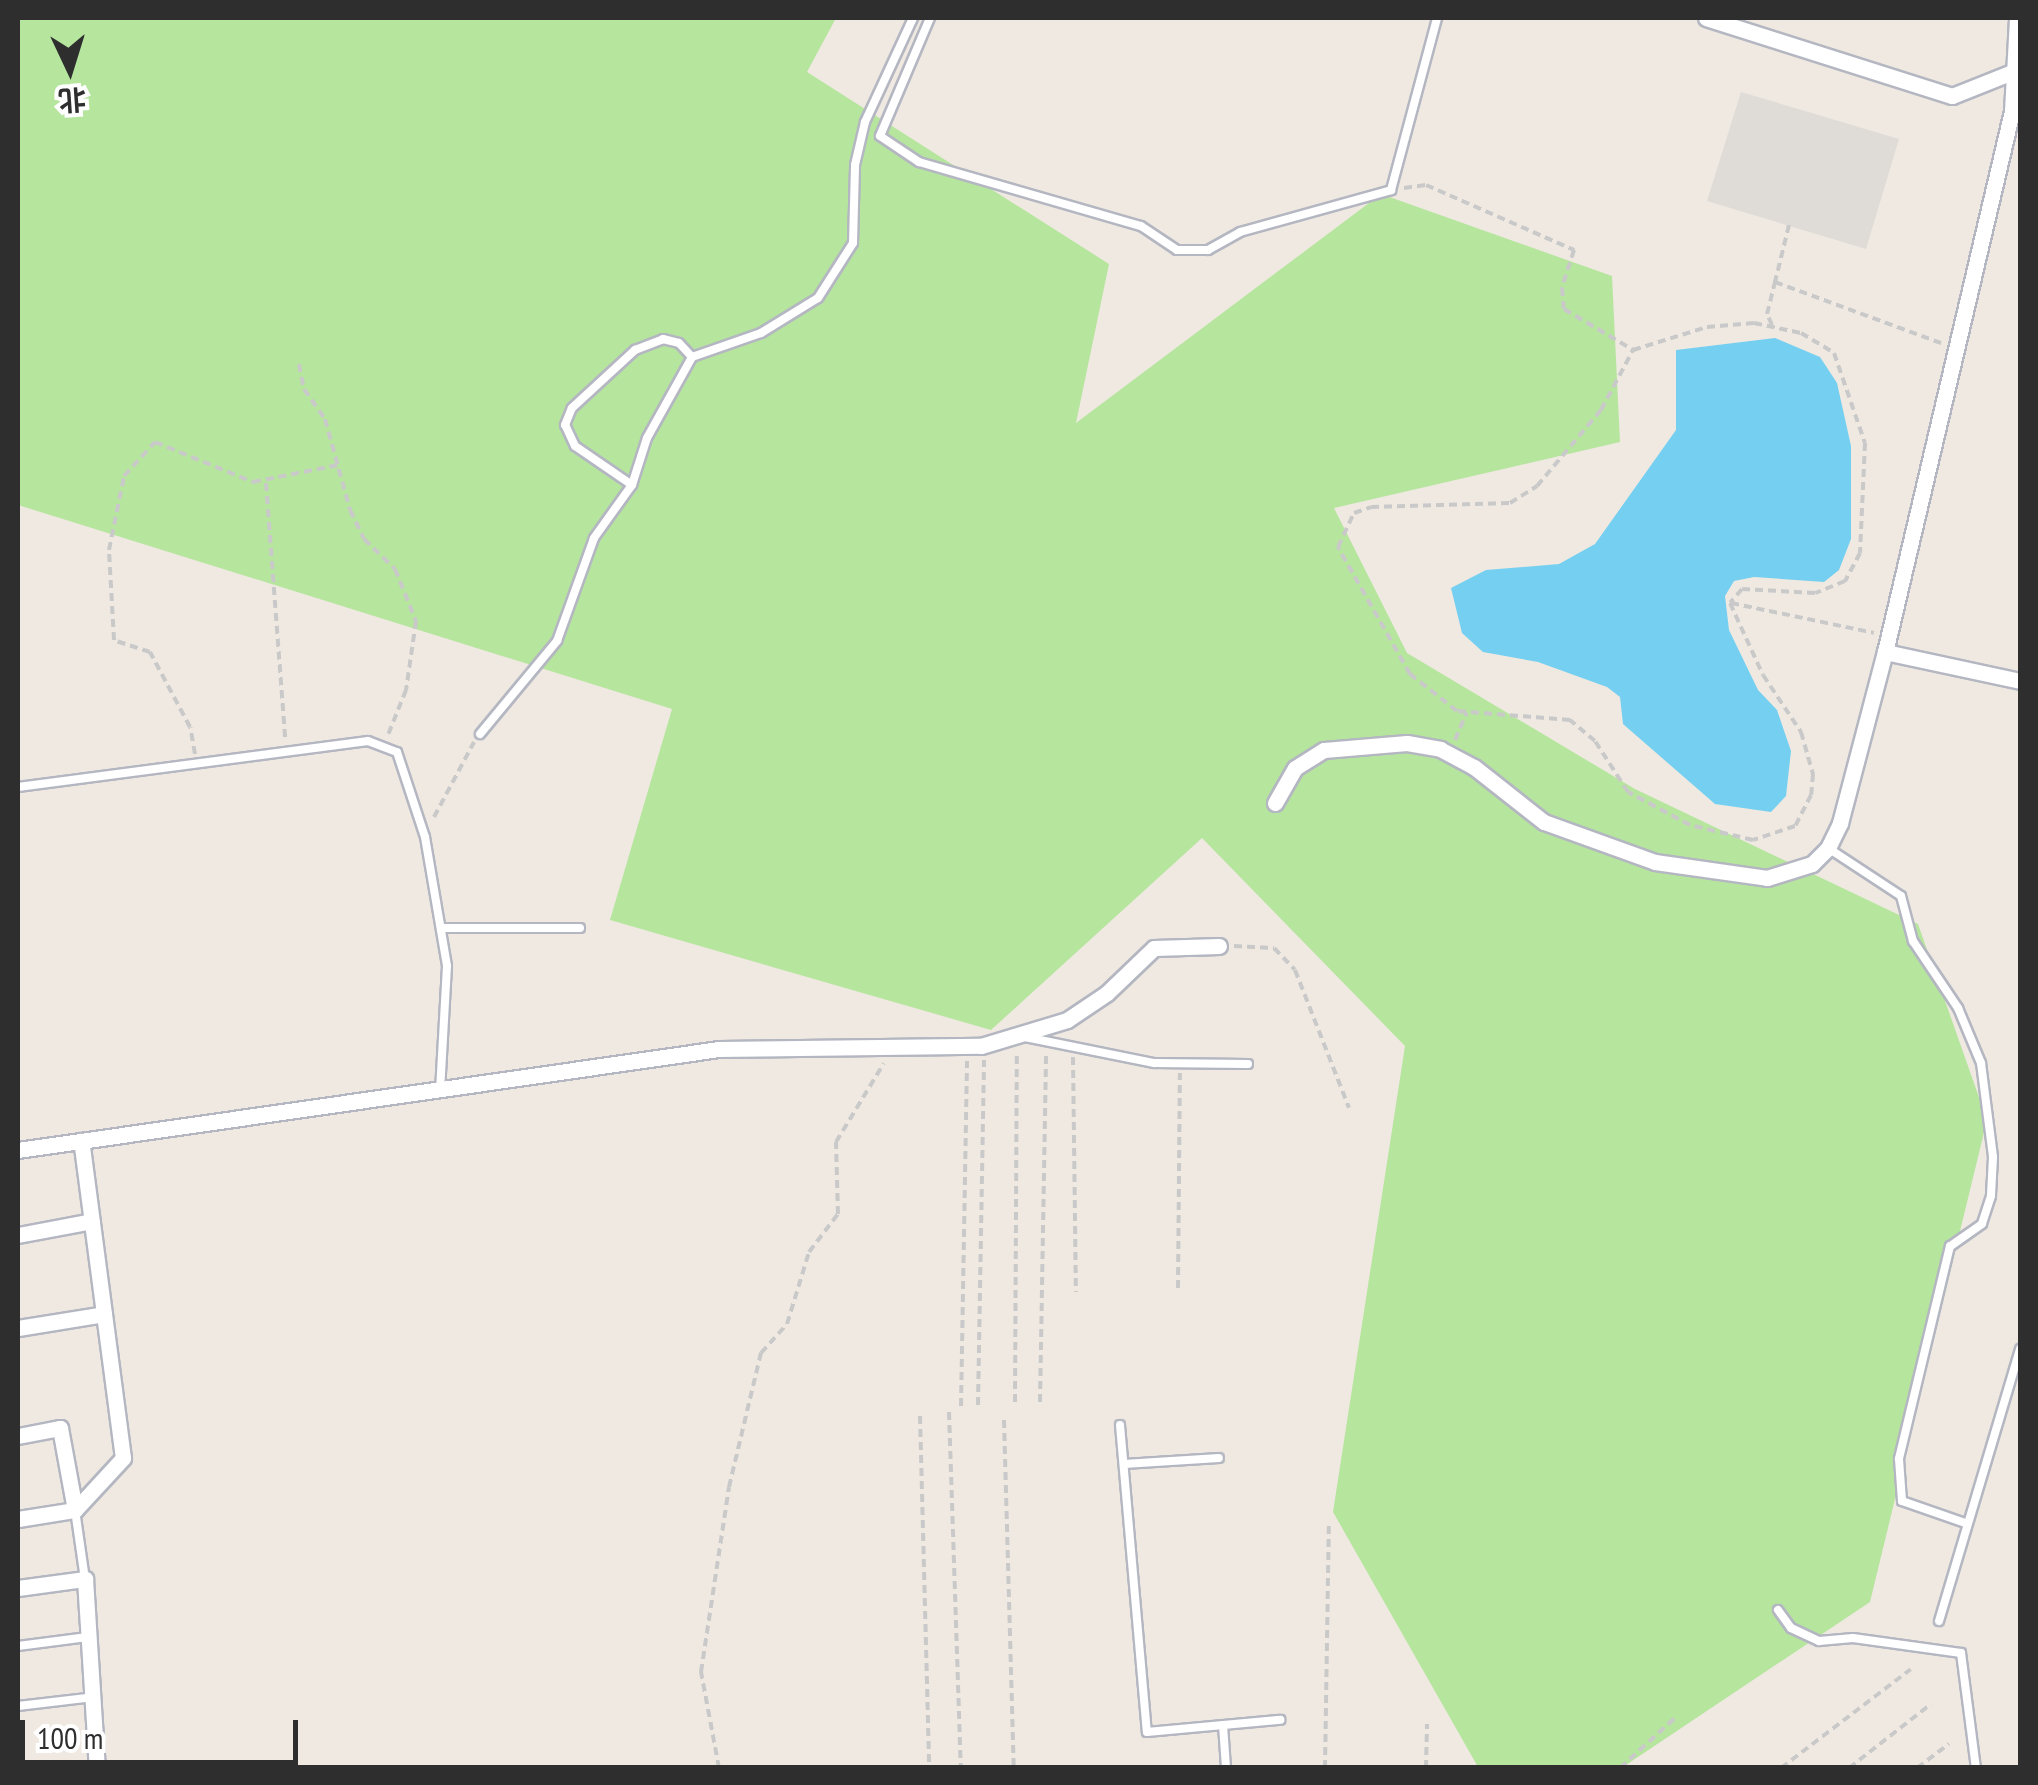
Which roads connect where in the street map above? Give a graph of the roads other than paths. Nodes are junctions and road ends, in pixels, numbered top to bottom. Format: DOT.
graph roads {
  1 [pos="913,18"];
  2 [pos="930,18"];
  3 [pos="1437,18"];
  4 [pos="1706,18"];
  5 [pos="2018,18"];
  6 [pos="2020,69"];
  7 [pos="692,356"];
  8 [pos="632,485"];
  9 [pos="1886,644"];
  10 [pos="2020,681"];
  11 [pos="480,734"];
  12 [pos="18,787"];
  13 [pos="1275,803"];
  14 [pos="1828,848"];
  15 [pos="440,928"];
  16 [pos="580,928"];
  17 [pos="1219,946"];
  18 [pos="1015,1038"];
  19 [pos="1248,1064"];
  20 [pos="440,1094"];
  21 [pos="81,1142"];
  22 [pos="18,1150"];
  23 [pos="92,1221"];
  24 [pos="18,1235"];
  25 [pos="104,1314"];
  26 [pos="18,1328"];
  27 [pos="2020,1349"];
  28 [pos="1120,1426"];
  29 [pos="18,1436"];
  30 [pos="1219,1458"];
  31 [pos="1124,1464"];
  32 [pos="75,1510"];
  33 [pos="18,1519"];
  34 [pos="1965,1523"];
  35 [pos="84,1579"];
  36 [pos="18,1588"];
  37 [pos="1778,1610"];
  38 [pos="1938,1621"];
  39 [pos="92,1637"];
  40 [pos="18,1646"];
  41 [pos="95,1697"];
  42 [pos="18,1706"];
  43 [pos="1280,1720"];
  44 [pos="1224,1725"];
  45 [pos="97,1768"];
  46 [pos="1226,1768"];
  47 [pos="1976,1768"];
  1 -- 7 [label="lane"];
  2 -- 3 [label="lane"];
  4 -- 6 [label="street"];
  5 -- 6 [label="street"];
  6 -- 9 [label="street"];
  7 -- 8 [label="lane"];
  7 -- 8 [label="lane"];
  8 -- 11 [label="lane"];
  9 -- 10 [label="street"];
  9 -- 14 [label="street"];
  12 -- 15 [label="lane"];
  13 -- 14 [label="street"];
  14 -- 34 [label="lane"];
  15 -- 16 [label="lane"];
  15 -- 20 [label="lane"];
  17 -- 18 [label="street"];
  18 -- 19 [label="lane"];
  18 -- 20 [label="street"];
  20 -- 21 [label="street"];
  21 -- 22 [label="street"];
  21 -- 23 [label="street"];
  23 -- 24 [label="street"];
  23 -- 25 [label="street"];
  25 -- 26 [label="street"];
  25 -- 32 [label="street"];
  27 -- 34 [label="lane"];
  28 -- 31 [label="lane"];
  29 -- 32 [label="street"];
  30 -- 31 [label="lane"];
  31 -- 44 [label="lane"];
  32 -- 33 [label="street"];
  32 -- 35 [label="lane"];
  34 -- 38 [label="lane"];
  35 -- 36 [label="street"];
  35 -- 39 [label="street"];
  37 -- 47 [label="lane"];
  39 -- 40 [label="lane"];
  39 -- 41 [label="street"];
  41 -- 42 [label="lane"];
  41 -- 45 [label="street"];
  43 -- 44 [label="lane"];
  44 -- 46 [label="lane"];
}
